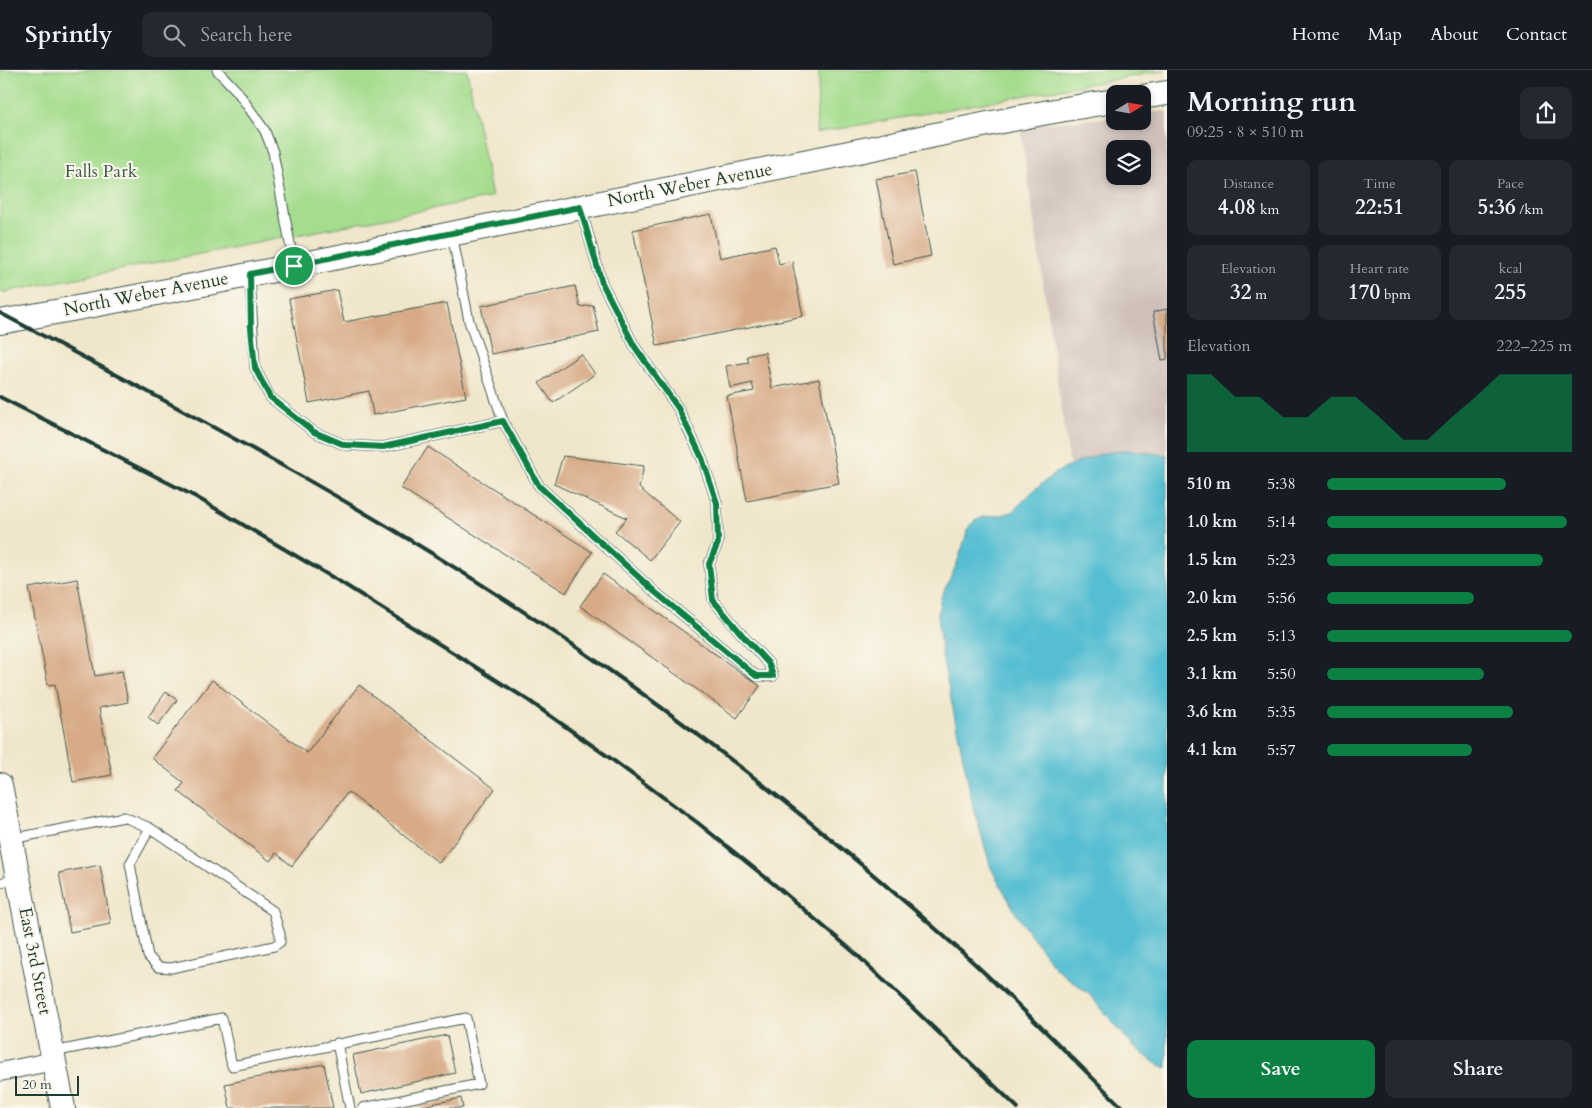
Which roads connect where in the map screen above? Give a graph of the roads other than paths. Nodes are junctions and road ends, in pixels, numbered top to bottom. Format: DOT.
graph roads {
  1 [pos="217,70"];
  2 [pos="1167,93"];
  3 [pos="1151,95"];
  4 [pos="1106,102"];
  5 [pos="580,207"];
  6 [pos="452,233"];
  7 [pos="294,266"];
  8 [pos="250,274"];
  9 [pos="0,322"];
  10 [pos="503,421"];
  11 [pos="0,785"];
  12 [pos="150,828"];
  13 [pos="11,839"];
  14 [pos="9,881"];
  15 [pos="337,1044"];
  16 [pos="53,1057"];
  17 [pos="0,1072"];
  18 [pos="64,1108"];
  19 [pos="350,1108"];
  20 [pos="363,1108"];
  1 -- 7 [label="lane"];
  2 -- 3 [label="street"];
  4 -- 5 [label="street, North Weber Avenue"];
  5 -- 6 [label="street, North Weber Avenue"];
  5 -- 10 [label="lane"];
  6 -- 7 [label="street, North Weber Avenue"];
  6 -- 10 [label="lane"];
  7 -- 8 [label="street, North Weber Avenue"];
  8 -- 9 [label="street, North Weber Avenue"];
  8 -- 10 [label="lane"];
  11 -- 13 [label="street, East 3rd Street"];
  12 -- 12 [label="lane"];
  12 -- 13 [label="lane"];
  13 -- 14 [label="street, East 3rd Street"];
  14 -- 16 [label="street, East 3rd Street"];
  15 -- 16 [label="lane"];
  15 -- 19 [label="lane"];
  15 -- 20 [label="lane"];
  16 -- 17 [label="street"];
  16 -- 18 [label="street, East 3rd Street"];
}
